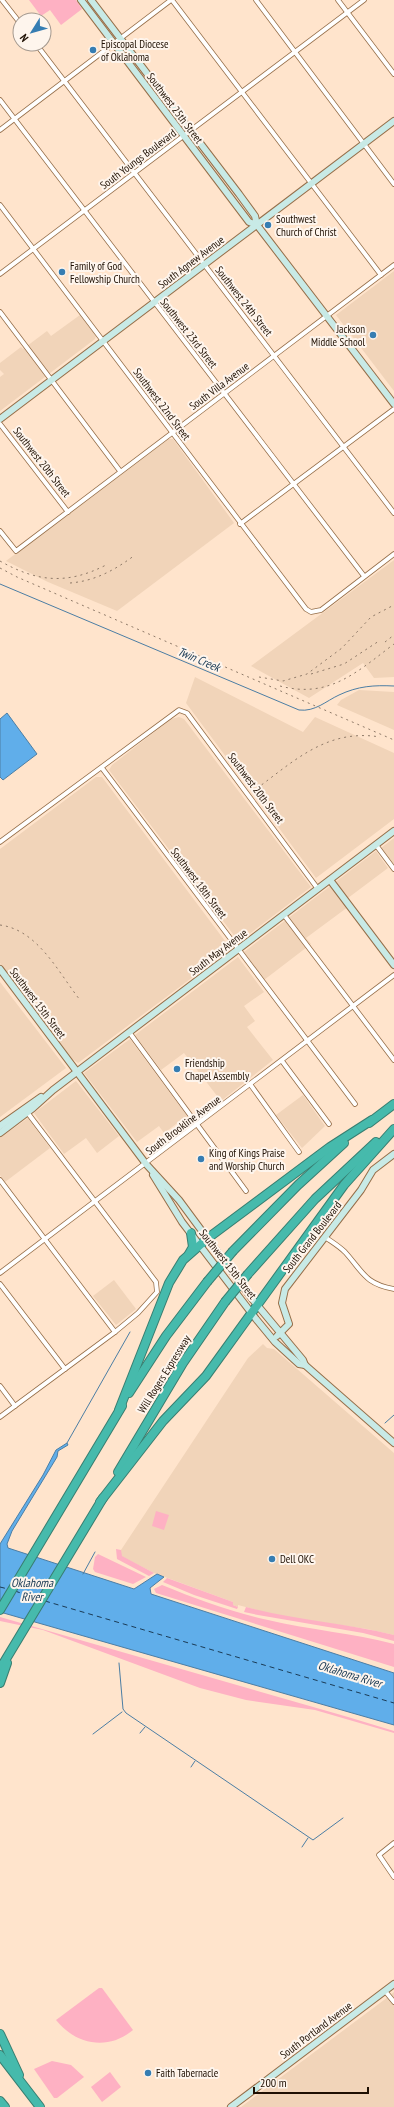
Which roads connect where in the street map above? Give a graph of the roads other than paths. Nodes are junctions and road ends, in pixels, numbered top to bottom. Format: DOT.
graph roads {
  1 [pos="2,0"];
  2 [pos="81,0"];
  3 [pos="91,0"];
  4 [pos="172,0"];
  5 [pos="256,0"];
  6 [pos="338,0"];
  7 [pos="364,0"];
  8 [pos="12,13"];
  9 [pos="347,13"];
  10 [pos="121,39"];
  11 [pos="114,44"];
  12 [pos="296,51"];
  13 [pos="42,52"];
  14 [pos="394,74"];
  15 [pos="65,82"];
  16 [pos="241,92"];
  17 [pos="0,100"];
  18 [pos="15,119"];
  19 [pos="394,121"];
  20 [pos="0,130"];
  21 [pos="190,130"];
  22 [pos="183,136"];
  23 [pos="364,144"];
  24 [pos="134,173"];
  25 [pos="311,184"];
  26 [pos="394,184"];
  27 [pos="0,206"];
  28 [pos="85,210"];
  29 [pos="257,225"];
  30 [pos="34,249"];
  31 [pos="204,264"];
  32 [pos="394,265"];
  33 [pos="0,274"];
  34 [pos="381,275"];
  35 [pos="154,303"];
  36 [pos="0,312"];
  37 [pos="326,316"];
  38 [pos="102,341"];
  39 [pos="275,356"];
  40 [pos="50,380"];
  41 [pos="225,393"];
  42 [pos="394,404"];
  43 [pos="394,409"];
  44 [pos="0,419"];
  45 [pos="0,424"];
  46 [pos="172,432"];
  47 [pos="343,446"];
  48 [pos="120,471"];
  49 [pos="293,484"];
  50 [pos="68,512"];
  51 [pos="394,513"];
  52 [pos="240,524"];
  53 [pos="0,531"];
  54 [pos="394,554"];
  55 [pos="364,576"];
  56 [pos="102,768"];
  57 [pos="394,831"];
  58 [pos="0,842"];
  59 [pos="376,845"];
  60 [pos="394,869"];
  61 [pos="330,880"];
  62 [pos="318,889"];
  63 [pos="284,915"];
  64 [pos="238,950"];
  65 [pos="394,965"];
  66 [pos="0,970"];
  67 [pos="394,975"];
  68 [pos="353,1006"];
  69 [pos="129,1032"];
  70 [pos="307,1042"];
  71 [pos="394,1060"];
  72 [pos="282,1061"];
  73 [pos="76,1072"];
  74 [pos="250,1084"];
  75 [pos="355,1104"];
  76 [pos="394,1104"];
  77 [pos="26,1110"];
  78 [pos="372,1120"];
  79 [pos="198,1124"];
  80 [pos="329,1124"];
  81 [pos="0,1126"];
  82 [pos="394,1128"];
  83 [pos="0,1133"];
  84 [pos="299,1152"];
  85 [pos="393,1155"];
  86 [pos="146,1164"];
  87 [pos="0,1180"];
  88 [pos="246,1191"];
  89 [pos="96,1202"];
  90 [pos="191,1215"];
  91 [pos="182,1222"];
  92 [pos="191,1233"];
  93 [pos="325,1237"];
  94 [pos="208,1238"];
  95 [pos="44,1239"];
  96 [pos="200,1245"];
  97 [pos="189,1254"];
  98 [pos="0,1273"];
  99 [pos="0,1284"];
  100 [pos="394,1289"];
  101 [pos="258,1305"];
  102 [pos="252,1313"];
  103 [pos="115,1332"];
  104 [pos="280,1333"];
  105 [pos="273,1339"];
  106 [pos="305,1365"];
  107 [pos="64,1369"];
  108 [pos="0,1386"];
  109 [pos="15,1406"];
  110 [pos="120,1410"];
  111 [pos="0,1417"];
  112 [pos="394,1443"];
  113 [pos="100,1502"];
  114 [pos="0,1610"];
  115 [pos="11,1651"];
  116 [pos="0,1669"];
  117 [pos="0,1683"];
  118 [pos="394,1843"];
  119 [pos="394,1877"];
  120 [pos="394,1984"];
  121 [pos="385,1991"];
  122 [pos="394,2002"];
  123 [pos="0,2034"];
  124 [pos="0,2055"];
  125 [pos="24,2086"];
  126 [pos="0,2101"];
  127 [pos="5,2107"];
  128 [pos="40,2107"];
  129 [pos="231,2107"];
  1 -- 8 [label="street"];
  2 -- 11 [label="main road, Southwest 25th Street"];
  3 -- 10 [label="main road, Southwest 25th Street"];
  4 -- 10 [label="street"];
  4 -- 16 [label="street"];
  5 -- 12 [label="street"];
  6 -- 9 [label="street"];
  7 -- 9 [label="street, South Youngs Boulevard"];
  9 -- 12 [label="street, South Youngs Boulevard"];
  9 -- 14 [label="street"];
  10 -- 11 [label="street"];
  10 -- 21 [label="main road, Southwest 25th Street"];
  11 -- 15 [label="street"];
  11 -- 22 [label="main road, Southwest 25th Street"];
  12 -- 16 [label="street, South Youngs Boulevard"];
  12 -- 23 [label="street"];
  13 -- 15 [label="street, Southwest 24th Street"];
  15 -- 18 [label="street"];
  15 -- 24 [label="street, Southwest 24th Street"];
  16 -- 21 [label="street, South Youngs Boulevard"];
  16 -- 25 [label="street"];
  17 -- 18 [label="street, Southwest 23rd Street"];
  18 -- 20 [label="street"];
  18 -- 28 [label="street, Southwest 23rd Street"];
  19 -- 23 [label="main road, South Agnew Avenue"];
  21 -- 22 [label="street, South Youngs Boulevard"];
  21 -- 29 [label="main road, Southwest 25th Street"];
  22 -- 24 [label="street, South Youngs Boulevard"];
  22 -- 29 [label="main road, Southwest 25th Street"];
  23 -- 25 [label="main road, South Agnew Avenue"];
  23 -- 26 [label="street"];
  24 -- 28 [label="street, South Youngs Boulevard"];
  24 -- 31 [label="street, Southwest 24th Street"];
  25 -- 29 [label="main road, South Agnew Avenue"];
  25 -- 34 [label="street"];
  27 -- 30 [label="street, Southwest 22nd Street"];
  28 -- 30 [label="street, South Youngs Boulevard"];
  28 -- 35 [label="street, Southwest 23rd Street"];
  29 -- 31 [label="main road, South Agnew Avenue"];
  29 -- 37 [label="main road, Southwest 25th Street"];
  30 -- 33 [label="street, South Youngs Boulevard"];
  30 -- 38 [label="street, Southwest 22nd Street"];
  31 -- 35 [label="main road, South Agnew Avenue"];
  31 -- 39 [label="street, Southwest 24th Street"];
  32 -- 34 [label="street, South Villa Avenue"];
  34 -- 37 [label="street, South Villa Avenue"];
  35 -- 38 [label="main road, South Agnew Avenue"];
  35 -- 41 [label="street, Southwest 23rd Street"];
  36 -- 40 [label="street"];
  37 -- 39 [label="street, South Villa Avenue"];
  37 -- 42 [label="main road, Southwest 25th Street"];
  38 -- 40 [label="main road, South Agnew Avenue"];
  38 -- 46 [label="street, Southwest 22nd Street"];
  39 -- 41 [label="street, South Villa Avenue"];
  39 -- 47 [label="street, Southwest 24th Street"];
  40 -- 44 [label="main road, South Agnew Avenue"];
  40 -- 48 [label="street"];
  41 -- 46 [label="street, South Villa Avenue"];
  41 -- 49 [label="street, Southwest 23rd Street"];
  43 -- 47 [label="street"];
  45 -- 50 [label="street, Southwest 20th Street"];
  46 -- 48 [label="street, South Villa Avenue"];
  46 -- 52 [label="street, Southwest 22nd Street"];
  47 -- 49 [label="street"];
  47 -- 51 [label="street, Southwest 24th Street"];
  48 -- 50 [label="street, South Villa Avenue"];
  49 -- 52 [label="street"];
  49 -- 55 [label="street, Southwest 23rd Street"];
  50 -- 53 [label="street, South Villa Avenue"];
  52 -- 55 [label="street, Southwest 22nd Street"];
  54 -- 55 [label="street"];
  56 -- 58 [label="street"];
  56 -- 62 [label="street, Southwest 20th Street"];
  56 -- 64 [label="street, Southwest 18th Street"];
  57 -- 59 [label="main road, South May Avenue"];
  59 -- 60 [label="street"];
  59 -- 61 [label="main road, South May Avenue"];
  61 -- 62 [label="main road, South May Avenue"];
  61 -- 65 [label="main road"];
  62 -- 63 [label="main road, South May Avenue"];
  63 -- 64 [label="main road, South May Avenue"];
  63 -- 68 [label="street"];
  64 -- 69 [label="main road, South May Avenue"];
  64 -- 70 [label="street, Southwest 18th Street"];
  66 -- 73 [label="main road, Southwest 15th Street"];
  67 -- 68 [label="street, South Brookline Avenue"];
  68 -- 70 [label="street, South Brookline Avenue"];
  68 -- 71 [label="street"];
  69 -- 73 [label="main road, South May Avenue"];
  69 -- 79 [label="street"];
  70 -- 72 [label="street, South Brookline Avenue"];
  70 -- 75 [label="street, Southwest 18th Street"];
  72 -- 74 [label="street, South Brookline Avenue"];
  72 -- 80 [label="street"];
  73 -- 77 [label="main road, South May Avenue"];
  73 -- 86 [label="main road, Southwest 15th Street"];
  74 -- 79 [label="street, South Brookline Avenue"];
  74 -- 84 [label="street"];
  76 -- 78 [label="highway, Will Rogers Expressway"];
  77 -- 81 [label="main road, South May Avenue"];
  77 -- 83 [label="main road, South May Avenue"];
  77 -- 89 [label="street"];
  78 -- 94 [label="highway"];
  78 -- 110 [label="highway, Will Rogers Expressway, bridge"];
  79 -- 86 [label="street, South Brookline Avenue"];
  79 -- 88 [label="street"];
  82 -- 101 [label="highway"];
  82 -- 113 [label="highway, Will Rogers Expressway, bridge"];
  85 -- 93 [label="main road, South Grand Boulevard"];
  86 -- 89 [label="street, South Brookline Avenue"];
  86 -- 90 [label="main road, Southwest 15th Street"];
  86 -- 91 [label="main road, Southwest 15th Street"];
  87 -- 95 [label="street"];
  89 -- 95 [label="street, South Brookline Avenue"];
  89 -- 103 [label="street"];
  90 -- 91 [label="main road"];
  90 -- 94 [label="main road, Southwest 15th Street"];
  91 -- 92 [label="main road, Southwest 15th Street"];
  92 -- 96 [label="main road, Southwest 15th Street"];
  92 -- 97 [label="highway"];
  93 -- 100 [label="street"];
  93 -- 104 [label="main road, South Grand Boulevard"];
  94 -- 96 [label="highway"];
  94 -- 101 [label="main road, Southwest 15th Street"];
  95 -- 98 [label="street, South Brookline Avenue"];
  95 -- 103 [label="street"];
  96 -- 97 [label="highway"];
  96 -- 102 [label="main road, Southwest 15th Street"];
  97 -- 110 [label="highway"];
  99 -- 107 [label="street"];
  101 -- 102 [label="highway"];
  101 -- 104 [label="main road, Southwest 15th Street"];
  102 -- 105 [label="main road, Southwest 15th Street"];
  102 -- 113 [label="highway"];
  103 -- 107 [label="street"];
  104 -- 105 [label="main road, South Grand Boulevard"];
  104 -- 106 [label="main road, Southwest 15th Street"];
  105 -- 106 [label="main road, Southwest 15th Street"];
  106 -- 112 [label="main road, Southwest 15th Street"];
  107 -- 109 [label="street"];
  108 -- 109 [label="street"];
  109 -- 111 [label="street"];
  110 -- 114 [label="highway, Will Rogers Expressway"];
  113 -- 115 [label="highway, Will Rogers Expressway"];
  115 -- 116 [label="highway, Will Rogers Expressway"];
  115 -- 117 [label="highway"];
  118 -- 119 [label="street"];
  120 -- 121 [label="main road, South Portland Avenue"];
  121 -- 122 [label="street"];
  121 -- 129 [label="main road, South Portland Avenue"];
  123 -- 125 [label="highway"];
  124 -- 125 [label="highway"];
  125 -- 128 [label="highway"];
  126 -- 127 [label="highway"];
}
